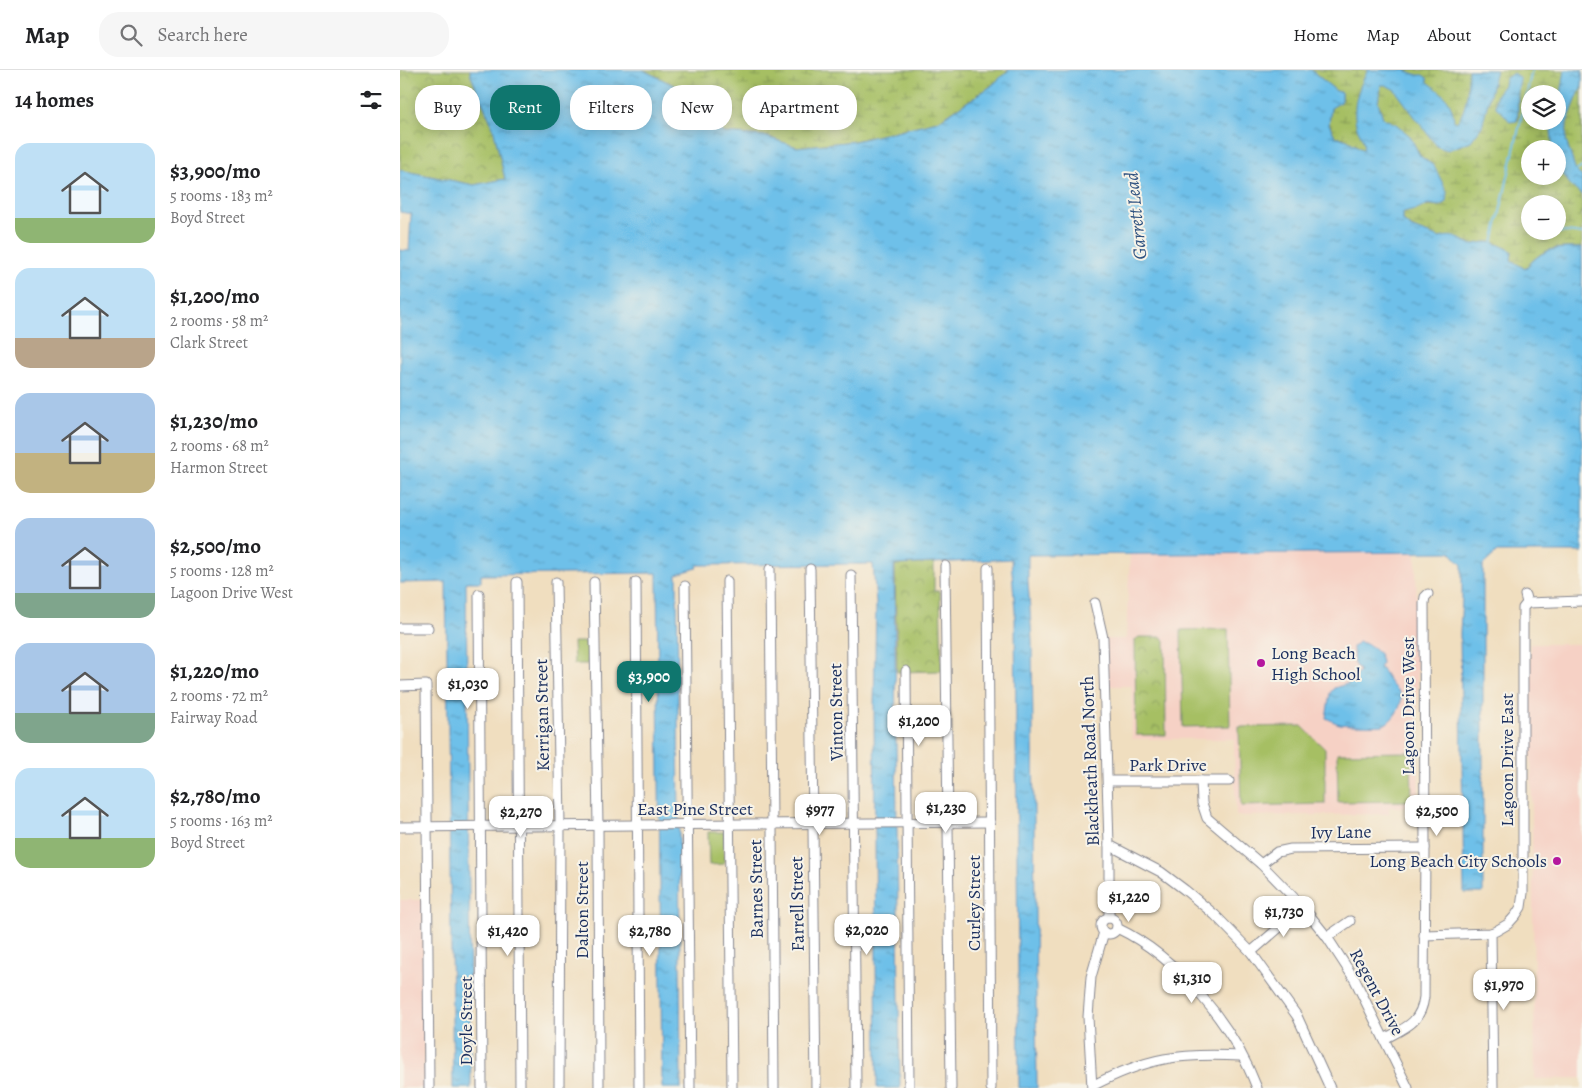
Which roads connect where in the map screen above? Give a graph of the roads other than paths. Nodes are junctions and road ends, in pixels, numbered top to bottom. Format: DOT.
graph roads {
  1 [pos="945,566"];
  2 [pos="988,568"];
  3 [pos="770,569"];
  4 [pos="810,569"];
  5 [pos="851,575"];
  6 [pos="727,581"];
  7 [pos="517,582"];
  8 [pos="556,582"];
  9 [pos="594,582"];
  10 [pos="636,582"];
  11 [pos="685,586"];
  12 [pos="479,594"];
  13 [pos="1428,594"];
  14 [pos="1582,601"];
  15 [pos="1096,603"];
  16 [pos="400,628"];
  17 [pos="428,628"];
  18 [pos="906,672"];
  19 [pos="400,686"];
  20 [pos="1108,781"];
  21 [pos="1202,781"];
  22 [pos="1229,781"];
  23 [pos="948,822"];
  24 [pos="990,822"];
  25 [pos="904,823"];
  26 [pos="730,824"];
  27 [pos="772,824"];
  28 [pos="813,824"];
  29 [pos="854,824"];
  30 [pos="638,825"];
  31 [pos="685,825"];
  32 [pos="519,826"];
  33 [pos="560,826"];
  34 [pos="598,826"];
  35 [pos="400,827"];
  36 [pos="427,827"];
  37 [pos="478,827"];
  38 [pos="1109,844"];
  39 [pos="1426,848"];
  40 [pos="1261,864"];
  41 [pos="1303,907"];
  42 [pos="1109,918"];
  43 [pos="1350,920"];
  44 [pos="1117,928"];
  45 [pos="1104,932"];
  46 [pos="1491,933"];
  47 [pos="1424,935"];
  48 [pos="1327,937"];
  49 [pos="1250,952"];
  50 [pos="1384,1039"];
  51 [pos="1241,1056"];
  52 [pos="1092,1087"];
  53 [pos="429,1088"];
  54 [pos="482,1088"];
  55 [pos="520,1088"];
  56 [pos="559,1088"];
  57 [pos="598,1088"];
  58 [pos="639,1088"];
  59 [pos="690,1088"];
  60 [pos="732,1088"];
  61 [pos="774,1088"];
  62 [pos="816,1088"];
  63 [pos="856,1088"];
  64 [pos="909,1088"];
  65 [pos="951,1088"];
  66 [pos="991,1088"];
  67 [pos="1256,1088"];
  68 [pos="1330,1088"];
  69 [pos="1408,1088"];
  70 [pos="1493,1088"];
  1 -- 23 [label="street"];
  2 -- 24 [label="street, Curley Street"];
  3 -- 27 [label="street, Barnes Street"];
  4 -- 28 [label="street, Farrell Street"];
  5 -- 29 [label="street, Vinton Street"];
  6 -- 26 [label="street"];
  7 -- 32 [label="street"];
  8 -- 33 [label="street, Kerrigan Street"];
  9 -- 34 [label="street, Dalton Street"];
  10 -- 30 [label="street"];
  11 -- 31 [label="street"];
  12 -- 37 [label="street, Doyle Street"];
  13 -- 39 [label="street, Lagoon Drive West"];
  14 -- 46 [label="street, Lagoon Drive East"];
  15 -- 20 [label="street, Blackheath Road North"];
  16 -- 17 [label="street"];
  18 -- 25 [label="street"];
  19 -- 36 [label="street"];
  20 -- 21 [label="street, Park Drive"];
  20 -- 38 [label="street, Blackheath Road North"];
  21 -- 22 [label="street, Park Drive"];
  21 -- 40 [label="street, Regent Drive"];
  23 -- 24 [label="street, East Pine Street"];
  23 -- 25 [label="street, East Pine Street"];
  23 -- 65 [label="street"];
  24 -- 66 [label="street, Curley Street"];
  25 -- 29 [label="street, East Pine Street"];
  25 -- 64 [label="street"];
  26 -- 27 [label="street, East Pine Street"];
  26 -- 31 [label="street, East Pine Street"];
  26 -- 60 [label="street"];
  27 -- 28 [label="street, East Pine Street"];
  27 -- 61 [label="street, Barnes Street"];
  28 -- 29 [label="street, East Pine Street"];
  28 -- 62 [label="street, Farrell Street"];
  29 -- 63 [label="street, Vinton Street"];
  30 -- 31 [label="street, East Pine Street"];
  30 -- 34 [label="street, East Pine Street"];
  30 -- 58 [label="street"];
  31 -- 59 [label="street"];
  32 -- 33 [label="street, East Pine Street"];
  32 -- 37 [label="street, East Pine Street"];
  32 -- 55 [label="street"];
  33 -- 34 [label="street, East Pine Street"];
  33 -- 56 [label="street, Kerrigan Street"];
  34 -- 57 [label="street, Dalton Street"];
  35 -- 36 [label="street, East Pine Street"];
  36 -- 37 [label="street, East Pine Street"];
  36 -- 53 [label="street"];
  37 -- 54 [label="street, Doyle Street"];
  38 -- 42 [label="street, Blackheath Road North"];
  38 -- 49 [label="street"];
  39 -- 40 [label="street, Ivy Lane"];
  39 -- 47 [label="street, Lagoon Drive West"];
  40 -- 41 [label="street, Regent Drive"];
  41 -- 48 [label="street, Regent Drive"];
  41 -- 49 [label="street"];
  42 -- 44 [label="street"];
  42 -- 45 [label="street"];
  43 -- 48 [label="street"];
  44 -- 45 [label="street"];
  44 -- 51 [label="street"];
  45 -- 52 [label="street"];
  46 -- 47 [label="street"];
  46 -- 70 [label="street"];
  47 -- 50 [label="street, Lagoon Drive West"];
  48 -- 50 [label="street, Regent Drive"];
  49 -- 68 [label="street"];
  50 -- 69 [label="street, Regent Drive"];
  51 -- 52 [label="street"];
  51 -- 67 [label="street"];
}
